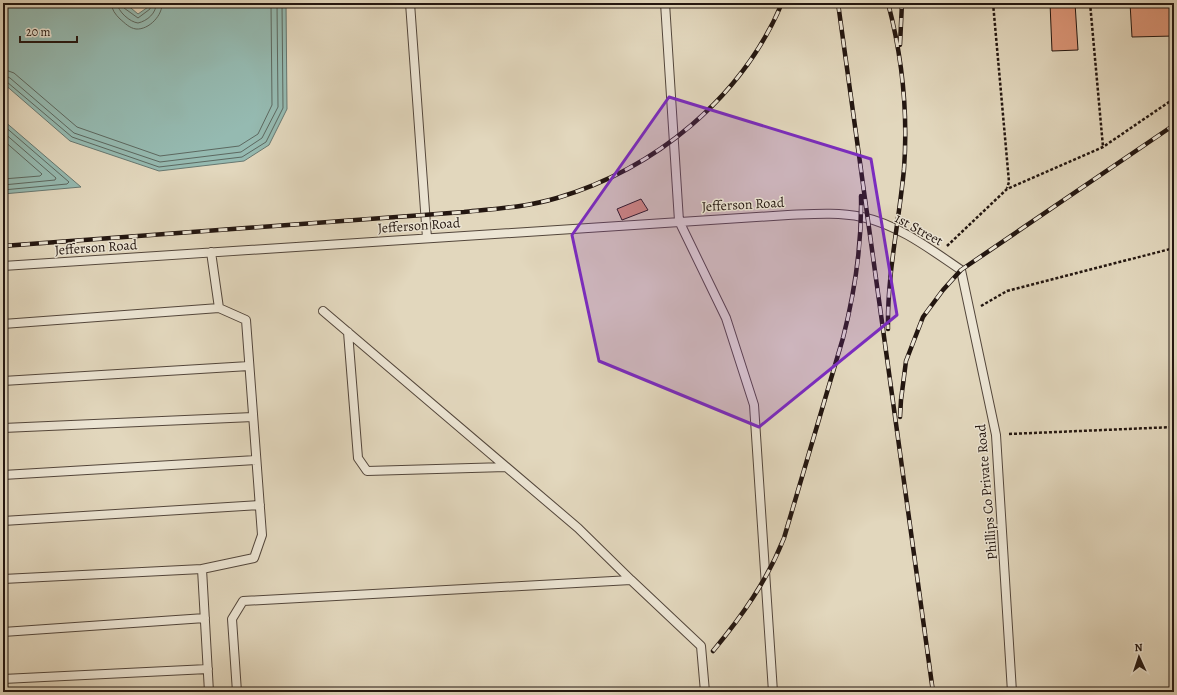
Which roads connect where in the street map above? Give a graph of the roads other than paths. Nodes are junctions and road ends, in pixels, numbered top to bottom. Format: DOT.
graph roads {
  1 [pos="410,3"];
  2 [pos="665,3"];
  3 [pos="838,214"];
  4 [pos="679,221"];
  5 [pos="427,238"];
  6 [pos="211,252"];
  7 [pos="3,266"];
  8 [pos="961,270"];
  9 [pos="219,308"];
  10 [pos="323,311"];
  11 [pos="3,324"];
  12 [pos="348,332"];
  13 [pos="249,366"];
  14 [pos="3,381"];
  15 [pos="253,417"];
  16 [pos="3,428"];
  17 [pos="256,460"];
  18 [pos="506,466"];
  19 [pos="3,475"];
  20 [pos="260,505"];
  21 [pos="3,521"];
  22 [pos="202,569"];
  23 [pos="3,579"];
  24 [pos="630,580"];
  25 [pos="205,618"];
  26 [pos="3,632"];
  27 [pos="208,669"];
  28 [pos="3,679"];
  29 [pos="209,692"];
  30 [pos="237,692"];
  31 [pos="705,692"];
  32 [pos="773,692"];
  33 [pos="1012,692"];
  1 -- 5 [label="lane"];
  2 -- 4 [label="lane"];
  3 -- 4 [label="lane, Jefferson Road"];
  3 -- 8 [label="lane, 1st Street"];
  4 -- 5 [label="lane, Jefferson Road"];
  4 -- 32 [label="lane"];
  5 -- 6 [label="lane, Jefferson Road"];
  6 -- 7 [label="lane, Jefferson Road"];
  6 -- 9 [label="lane"];
  8 -- 33 [label="lane, Phillips Co Private Road"];
  9 -- 11 [label="lane"];
  9 -- 13 [label="lane"];
  10 -- 12 [label="lane"];
  12 -- 18 [label="lane"];
  12 -- 18 [label="lane"];
  13 -- 14 [label="lane"];
  13 -- 15 [label="lane"];
  15 -- 16 [label="lane"];
  15 -- 17 [label="lane"];
  17 -- 19 [label="lane"];
  17 -- 20 [label="lane"];
  18 -- 24 [label="lane"];
  20 -- 21 [label="lane"];
  20 -- 22 [label="lane"];
  22 -- 23 [label="lane"];
  22 -- 25 [label="lane"];
  24 -- 30 [label="lane"];
  24 -- 31 [label="lane"];
  25 -- 26 [label="lane"];
  25 -- 27 [label="lane"];
  27 -- 28 [label="lane"];
  27 -- 29 [label="lane"];
}
